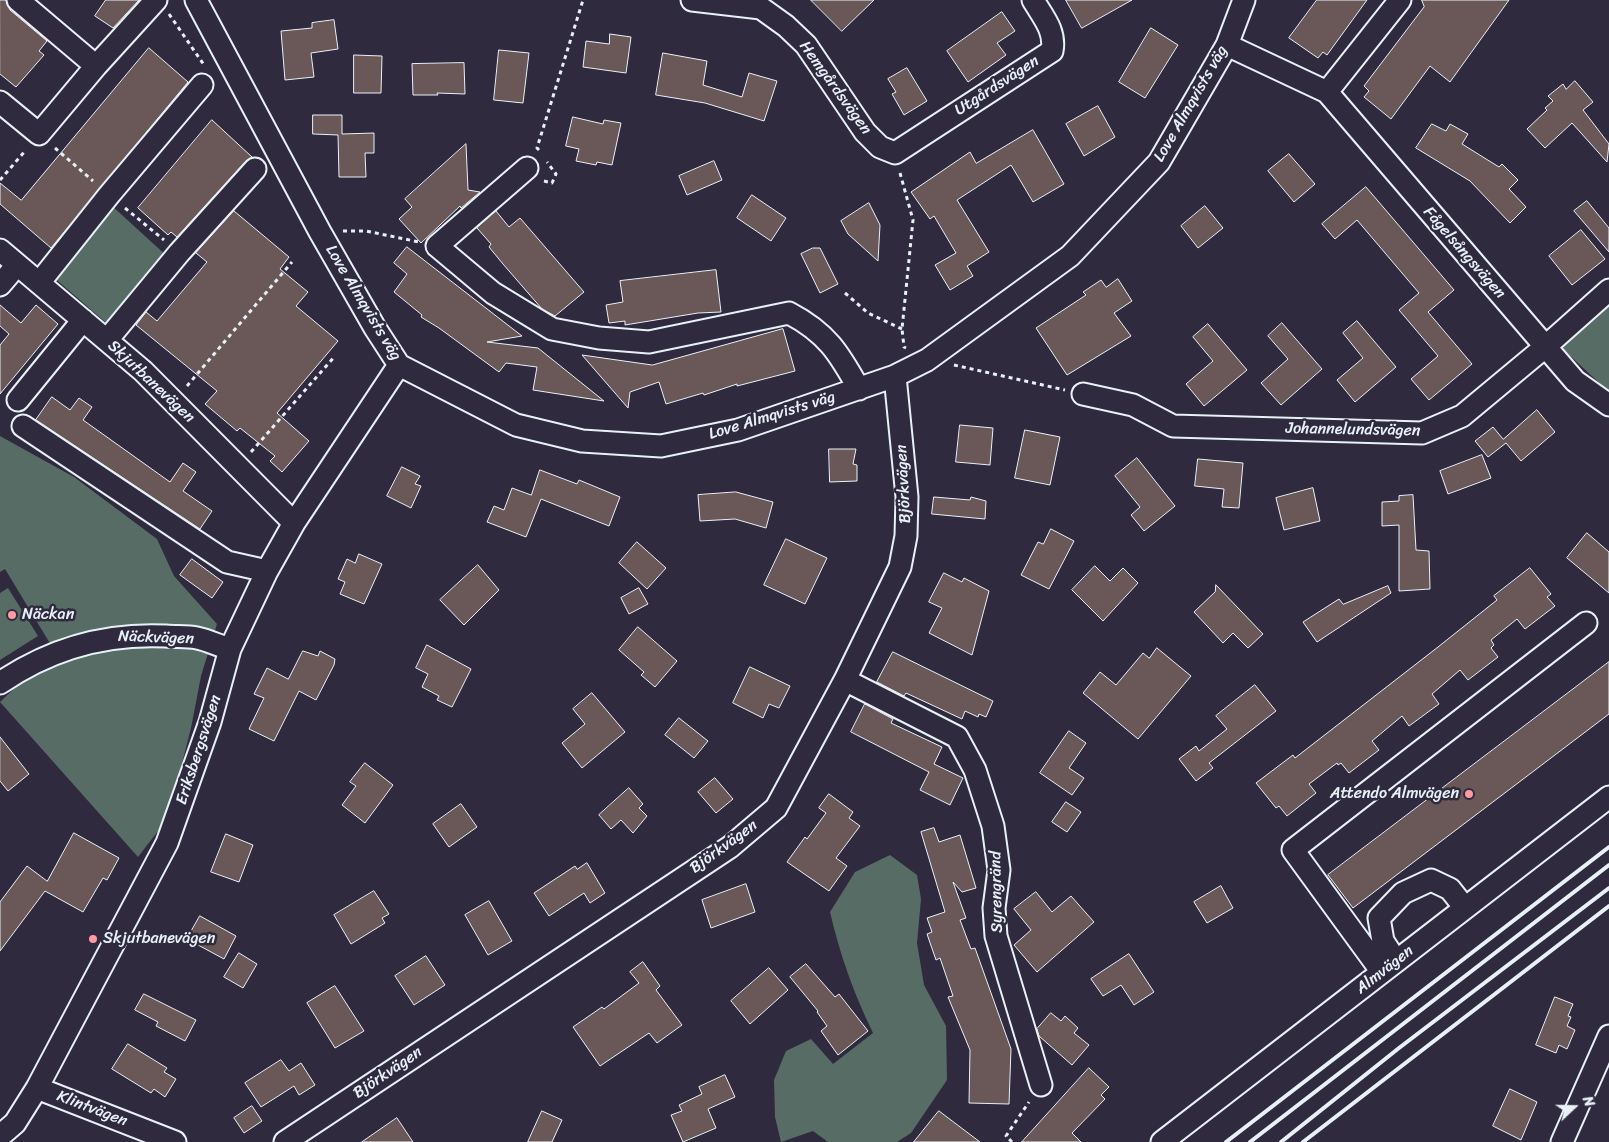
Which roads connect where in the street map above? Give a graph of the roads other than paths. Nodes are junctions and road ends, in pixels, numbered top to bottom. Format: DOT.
graph roads {
  1 [pos="18,0"];
  2 [pos="692,0"];
  3 [pos="1033,0"];
  4 [pos="1244,0"];
  5 [pos="1400,0"];
  6 [pos="154,2"];
  7 [pos="202,2"];
  8 [pos="765,4"];
  9 [pos="1227,44"];
  10 [pos="96,66"];
  11 [pos="202,85"];
  12 [pos="1326,92"];
  13 [pos="0,102"];
  14 [pos="895,153"];
  15 [pos="528,168"];
  16 [pos="255,169"];
  17 [pos="0,250"];
  18 [pos="17,264"];
  19 [pos="39,283"];
  20 [pos="0,285"];
  21 [pos="1609,290"];
  22 [pos="83,320"];
  23 [pos="107,340"];
  24 [pos="1545,347"];
  25 [pos="400,365"];
  26 [pos="895,376"];
  27 [pos="859,389"];
  28 [pos="1083,394"];
  29 [pos="18,400"];
  30 [pos="1609,405"];
  31 [pos="23,426"];
  32 [pos="294,523"];
  33 [pos="267,571"];
  34 [pos="1586,623"];
  35 [pos="230,650"];
  36 [pos="845,680"];
  37 [pos="0,683"];
  38 [pos="1609,797"];
  39 [pos="1465,908"];
  40 [pos="1389,967"];
  41 [pos="1609,1036"];
  42 [pos="1041,1085"];
  43 [pos="37,1088"];
  44 [pos="0,1136"];
  45 [pos="175,1142"];
  46 [pos="285,1142"];
  47 [pos="1162,1142"];
  48 [pos="1562,1142"];
  1 -- 10 [label="street"];
  2 -- 8 [label="street, Hemgårdsvägen"];
  3 -- 14 [label="street, Utgårdsvägen"];
  4 -- 9 [label="street, Love Almqvists väg"];
  5 -- 12 [label="street"];
  6 -- 10 [label="street"];
  7 -- 25 [label="street, Love Almqvists väg"];
  8 -- 14 [label="street, Hemgårdsvägen"];
  9 -- 12 [label="street, Fågelsångsvägen"];
  9 -- 26 [label="street, Love Almqvists väg"];
  10 -- 13 [label="street"];
  11 -- 19 [label="street"];
  12 -- 24 [label="street, Fågelsångsvägen"];
  15 -- 27 [label="street, Love Almqvists väg"];
  16 -- 23 [label="street"];
  17 -- 18 [label="street, Skjutbanevägen"];
  18 -- 19 [label="street, Skjutbanevägen"];
  18 -- 20 [label="street"];
  19 -- 22 [label="street, Skjutbanevägen"];
  21 -- 24 [label="street, Johannelundsvägen"];
  22 -- 23 [label="street, Skjutbanevägen"];
  22 -- 29 [label="street"];
  23 -- 32 [label="street, Skjutbanevägen"];
  24 -- 28 [label="street, Johannelundsvägen"];
  24 -- 30 [label="street, Fågelsångsvägen"];
  25 -- 27 [label="street, Love Almqvists väg"];
  25 -- 32 [label="street, Eriksbergsvägen"];
  26 -- 27 [label="street, Love Almqvists väg"];
  26 -- 36 [label="street, Björkvägen"];
  31 -- 33 [label="street"];
  32 -- 33 [label="street, Eriksbergsvägen"];
  33 -- 35 [label="street, Eriksbergsvägen"];
  34 -- 40 [label="street"];
  35 -- 37 [label="street, Näckvägen"];
  35 -- 43 [label="street, Eriksbergsvägen"];
  36 -- 42 [label="street, Syrengränd"];
  36 -- 46 [label="street, Björkvägen"];
  38 -- 39 [label="street, Almvägen"];
  39 -- 40 [label="street, Almvägen"];
  39 -- 40 [label="street"];
  40 -- 47 [label="street, Almvägen"];
  41 -- 48 [label="street"];
  43 -- 44 [label="street, Eriksbergsvägen"];
  43 -- 45 [label="street, Klintvägen"];
}
